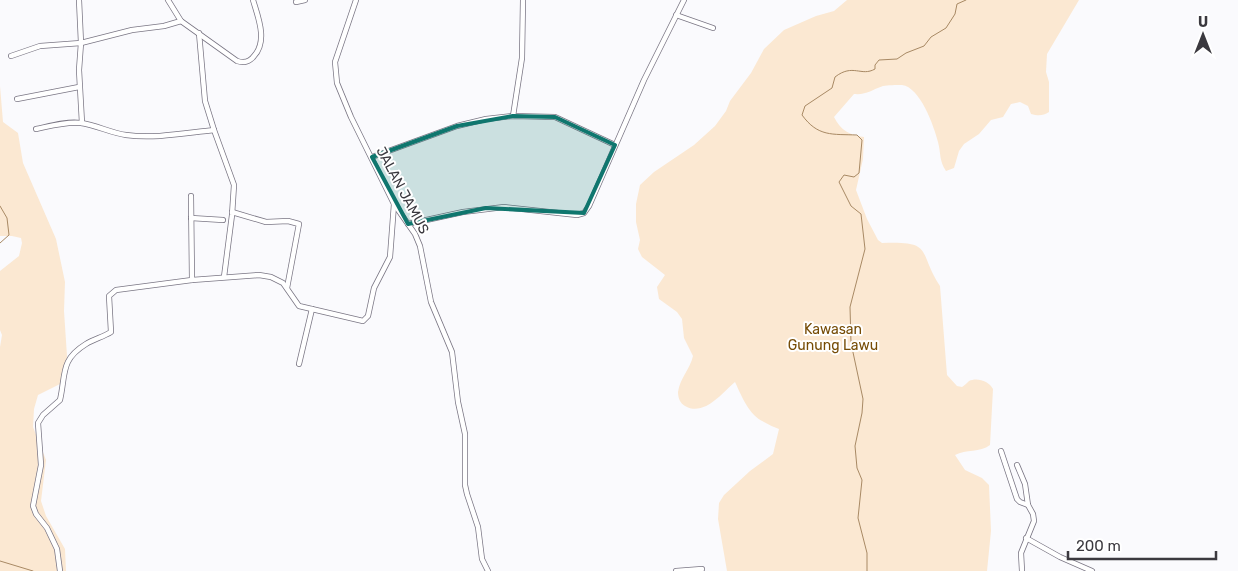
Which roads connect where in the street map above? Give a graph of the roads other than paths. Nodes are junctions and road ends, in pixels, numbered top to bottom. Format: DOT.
graph roads {
  1 [pos="79,0"];
  2 [pos="168,0"];
  3 [pos="253,0"];
  4 [pos="305,0"];
  5 [pos="356,0"];
  6 [pos="523,0"];
  7 [pos="684,0"];
  8 [pos="296,2"];
  9 [pos="676,15"];
  10 [pos="181,21"];
  11 [pos="714,28"];
  12 [pos="199,33"];
  13 [pos="81,43"];
  14 [pos="11,56"];
  15 [pos="79,87"];
  16 [pos="17,99"];
  17 [pos="513,116"];
  18 [pos="82,123"];
  19 [pos="36,129"];
  20 [pos="214,130"];
  21 [pos="615,145"];
  22 [pos="372,157"];
  23 [pos="191,196"];
  24 [pos="394,204"];
  25 [pos="232,212"];
  26 [pos="191,218"];
  27 [pos="223,220"];
  28 [pos="408,224"];
  29 [pos="224,277"];
  30 [pos="192,280"];
  31 [pos="287,288"];
  32 [pos="312,309"];
  33 [pos="299,364"];
  34 [pos="1001,451"];
  35 [pos="1017,465"];
  36 [pos="1028,505"];
  37 [pos="1026,538"];
  38 [pos="702,568"];
  39 [pos="60,571"];
  40 [pos="488,571"];
  41 [pos="676,571"];
  42 [pos="1022,571"];
  43 [pos="1092,571"];
  1 -- 13 [label="street"];
  2 -- 10 [label="street"];
  3 -- 12 [label="street"];
  4 -- 8 [label="street"];
  5 -- 22 [label="street, JALAN JAMUS"];
  6 -- 17 [label="street"];
  7 -- 9 [label="street"];
  9 -- 11 [label="street"];
  9 -- 21 [label="street"];
  10 -- 12 [label="street"];
  10 -- 13 [label="street"];
  12 -- 20 [label="street"];
  13 -- 14 [label="street"];
  13 -- 15 [label="street"];
  15 -- 16 [label="street"];
  15 -- 18 [label="street"];
  17 -- 21 [label="street"];
  17 -- 22 [label="street"];
  18 -- 19 [label="street"];
  18 -- 20 [label="street"];
  20 -- 25 [label="street"];
  21 -- 28 [label="street"];
  22 -- 24 [label="street, JALAN JAMUS"];
  23 -- 26 [label="street"];
  24 -- 28 [label="street, JALAN JAMUS"];
  24 -- 32 [label="street"];
  25 -- 29 [label="street"];
  25 -- 31 [label="street"];
  26 -- 27 [label="street"];
  26 -- 30 [label="street"];
  28 -- 40 [label="street, JALAN JAMUS"];
  29 -- 30 [label="street"];
  29 -- 31 [label="street"];
  30 -- 39 [label="street"];
  31 -- 32 [label="street"];
  32 -- 33 [label="street"];
  34 -- 36 [label="street"];
  35 -- 36 [label="street"];
  36 -- 37 [label="street"];
  37 -- 42 [label="street"];
  37 -- 43 [label="street"];
  38 -- 41 [label="street"];
}
